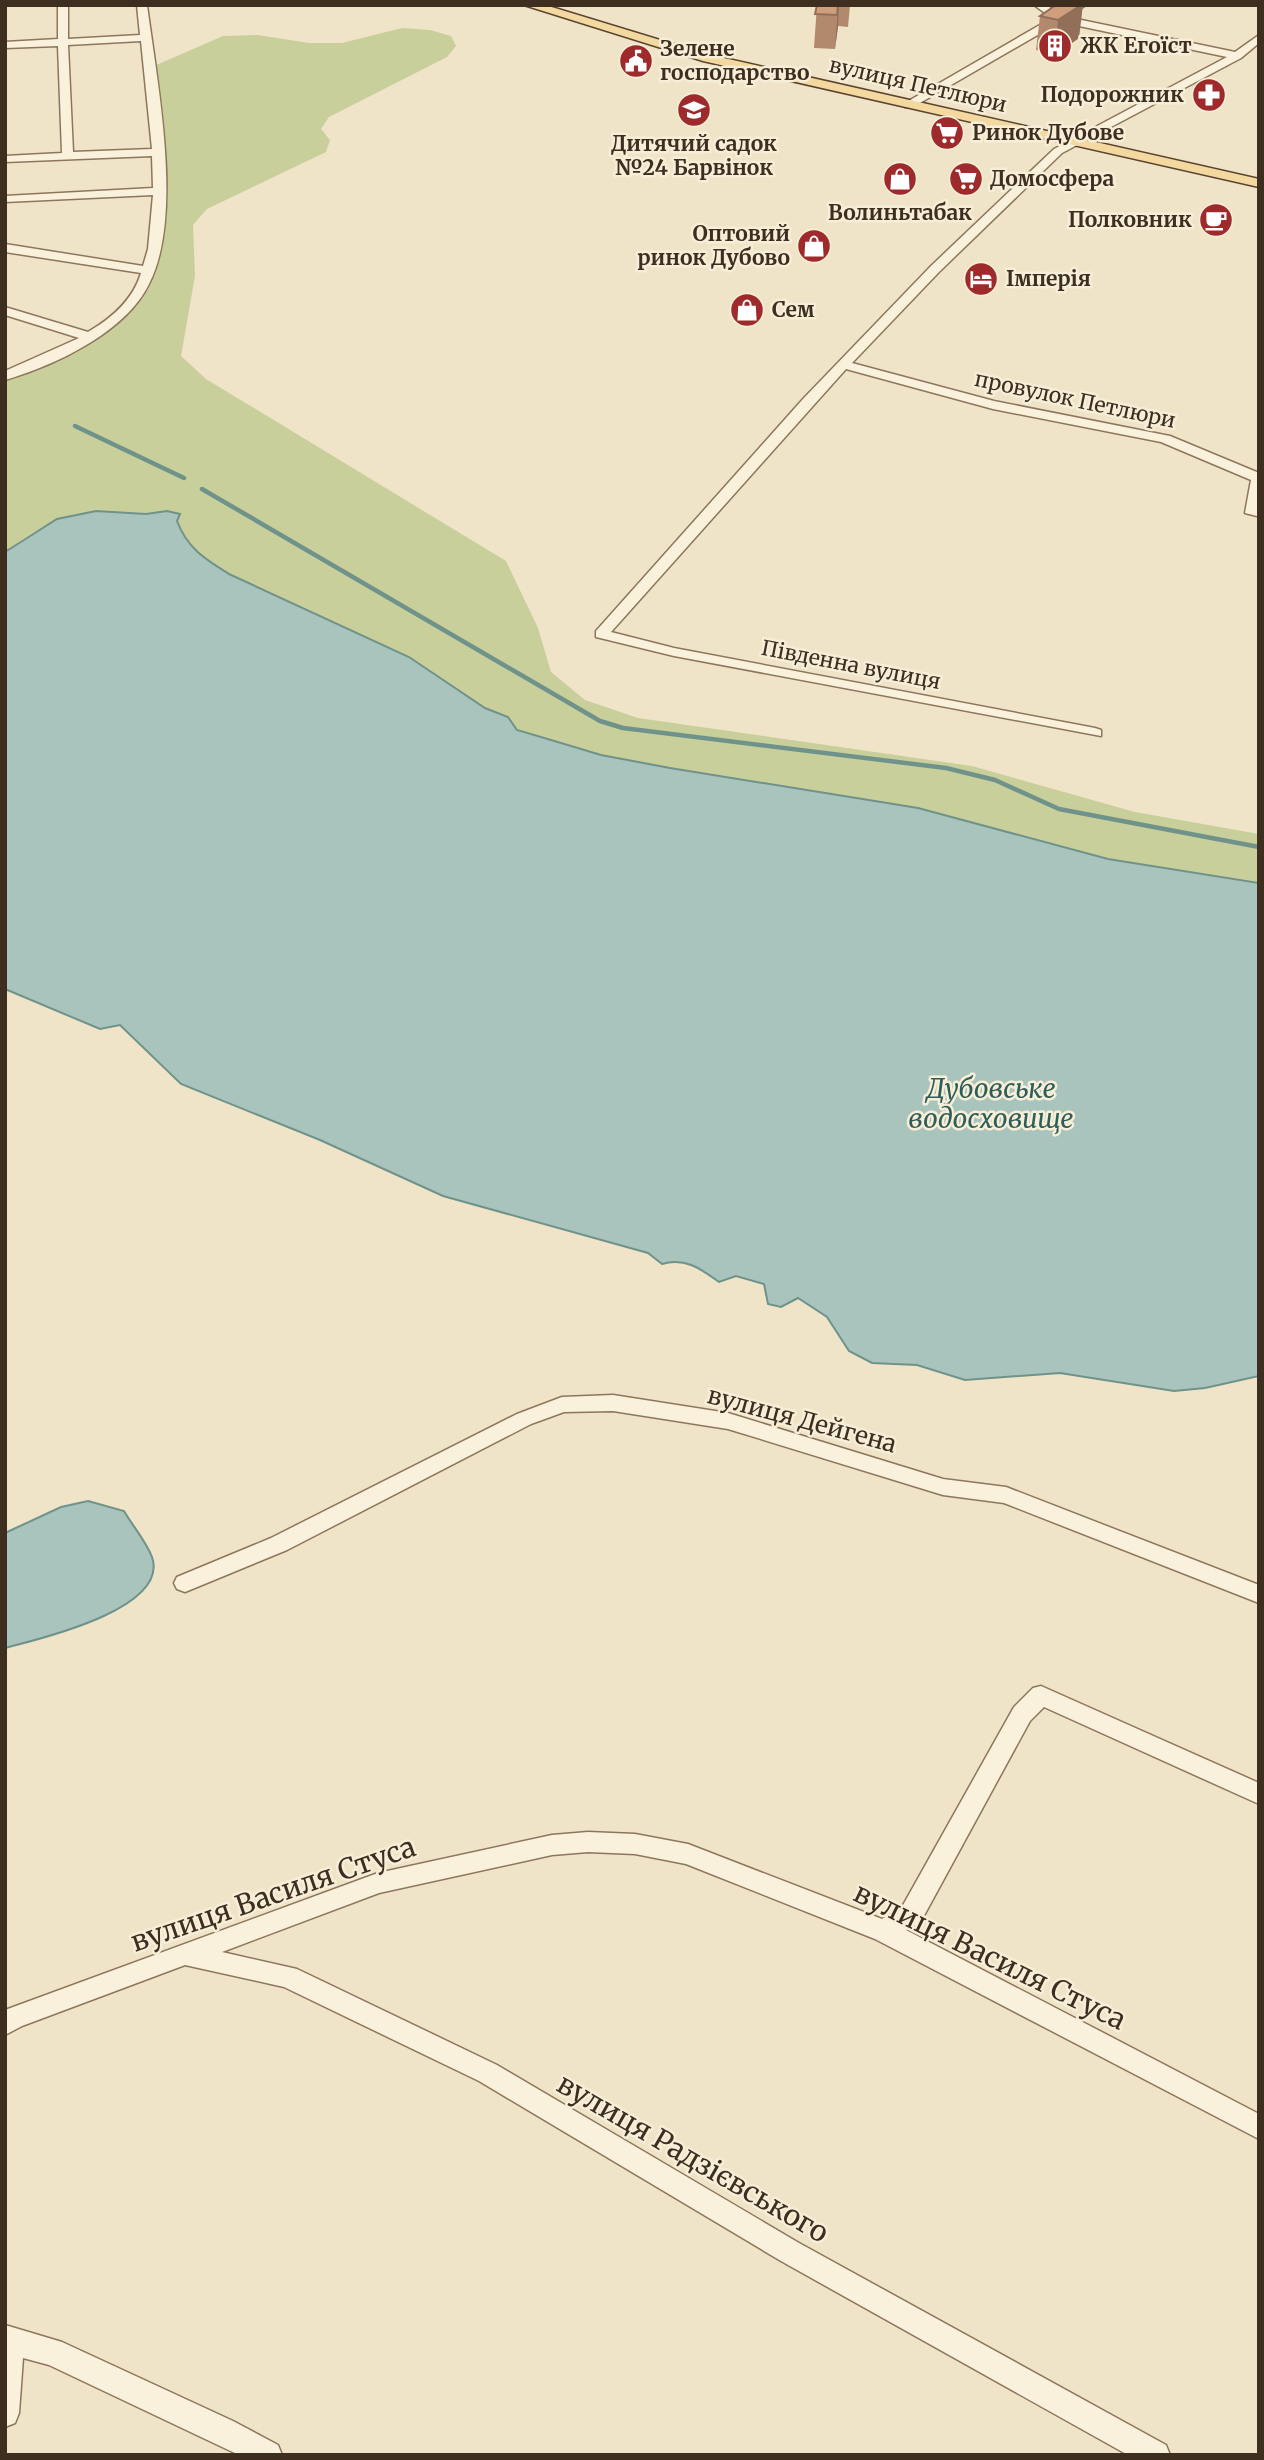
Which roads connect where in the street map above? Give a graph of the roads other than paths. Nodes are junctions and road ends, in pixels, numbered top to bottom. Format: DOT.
graph roads {
  1 [pos="64,5"];
  2 [pos="142,5"];
  3 [pos="530,5"];
  4 [pos="1039,5"];
  5 [pos="1081,5"];
  6 [pos="1059,18"];
  7 [pos="146,38"];
  8 [pos="1259,38"];
  9 [pos="63,42"];
  10 [pos="5,45"];
  11 [pos="1237,56"];
  12 [pos="909,105"];
  13 [pos="1077,142"];
  14 [pos="157,152"];
  15 [pos="68,156"];
  16 [pos="5,159"];
  17 [pos="1259,183"];
  18 [pos="160,191"];
  19 [pos="5,199"];
  20 [pos="5,248"];
  21 [pos="148,270"];
  22 [pos="5,311"];
  23 [pos="87,337"];
  24 [pos="845,365"];
  25 [pos="5,376"];
  26 [pos="1252,513"];
  27 [pos="1095,733"];
  28 [pos="184,1583"];
  29 [pos="1259,1594"];
  30 [pos="1259,1794"];
  31 [pos="884,1931"];
  32 [pos="183,1954"];
  33 [pos="5,2024"];
  34 [pos="1259,2127"];
  35 [pos="8,2340"];
  36 [pos="5,2413"];
  37 [pos="268,2455"];
  38 [pos="1156,2455"];
  1 -- 9 [label="street"];
  2 -- 7 [label="street"];
  3 -- 12 [label="main road, вулиця Петлюри"];
  4 -- 6 [label="street"];
  5 -- 6 [label="street"];
  6 -- 11 [label="street"];
  6 -- 12 [label="street"];
  7 -- 9 [label="street"];
  7 -- 14 [label="street"];
  8 -- 11 [label="street"];
  9 -- 10 [label="street"];
  9 -- 15 [label="street"];
  11 -- 13 [label="street"];
  12 -- 13 [label="main road, вулиця Петлюри"];
  13 -- 17 [label="main road, вулиця Петлюри"];
  13 -- 24 [label="street"];
  14 -- 15 [label="street"];
  14 -- 18 [label="street"];
  15 -- 16 [label="street"];
  18 -- 19 [label="street"];
  18 -- 21 [label="street"];
  20 -- 21 [label="street"];
  21 -- 23 [label="street"];
  22 -- 23 [label="street"];
  23 -- 25 [label="street"];
  24 -- 26 [label="street, провулок Петлюри"];
  24 -- 27 [label="street, Південна вулиця"];
  28 -- 29 [label="street, вулиця Дейгена"];
  30 -- 31 [label="street"];
  31 -- 32 [label="street, вулиця Василя Стуса"];
  31 -- 34 [label="street, вулиця Василя Стуса"];
  32 -- 33 [label="street, вулиця Василя Стуса"];
  32 -- 38 [label="street, вулиця Радзієвського"];
  35 -- 36 [label="street"];
  35 -- 37 [label="street"];
}
